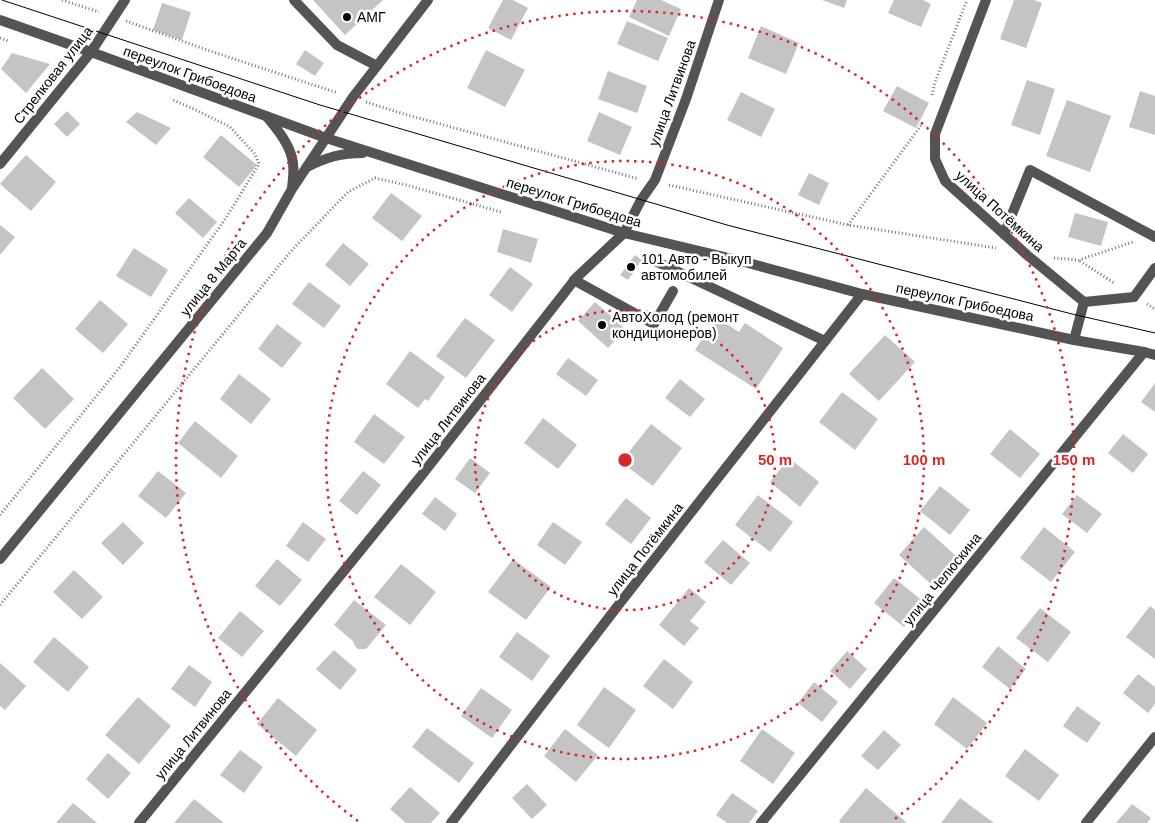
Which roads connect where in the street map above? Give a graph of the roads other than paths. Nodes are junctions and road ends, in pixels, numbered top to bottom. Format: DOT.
graph roads {
  1 [pos="125,0"];
  2 [pos="294,0"];
  3 [pos="428,0"];
  4 [pos="719,0"];
  5 [pos="986,0"];
  6 [pos="0,20"];
  7 [pos="91,52"];
  8 [pos="377,66"];
  9 [pos="267,117"];
  10 [pos="326,138"];
  11 [pos="372,153"];
  12 [pos="0,164"];
  13 [pos="306,167"];
  14 [pos="292,189"];
  15 [pos="624,233"];
  16 [pos="1004,234"];
  17 [pos="1154,236"];
  18 [pos="653,260"];
  19 [pos="1155,268"];
  20 [pos="574,280"];
  21 [pos="673,291"];
  22 [pos="862,294"];
  23 [pos="1084,302"];
  24 [pos="1074,340"];
  25 [pos="825,341"];
  26 [pos="1144,352"];
  27 [pos="1155,355"];
  28 [pos="0,559"];
  29 [pos="1155,736"];
  30 [pos="139,823"];
  31 [pos="451,823"];
  32 [pos="761,823"];
  33 [pos="1086,823"];
  1 -- 7 [label="street, Стрелковая улица"];
  2 -- 8 [label="street"];
  3 -- 8 [label="street, улица 8 Марта"];
  4 -- 15 [label="street, улица Литвинова"];
  5 -- 16 [label="street, улица Потёмкина"];
  6 -- 7 [label="street, переулок Грибоедова"];
  7 -- 9 [label="street, переулок Грибоедова"];
  7 -- 12 [label="street, Стрелковая улица"];
  8 -- 10 [label="street, улица 8 Марта"];
  9 -- 10 [label="street, переулок Грибоедова"];
  9 -- 14 [label="street"];
  10 -- 11 [label="street, переулок Грибоедова"];
  10 -- 13 [label="street, улица 8 Марта"];
  11 -- 13 [label="street"];
  11 -- 15 [label="street, переулок Грибоедова"];
  13 -- 14 [label="street, улица 8 Марта"];
  14 -- 28 [label="street, улица 8 Марта"];
  15 -- 20 [label="street, улица Литвинова"];
  15 -- 22 [label="street, переулок Грибоедова"];
  16 -- 17 [label="street"];
  16 -- 23 [label="street, улица Потёмкина"];
  18 -- 25 [label="street"];
  19 -- 23 [label="street"];
  20 -- 21 [label="street"];
  20 -- 30 [label="street, улица Литвинова"];
  22 -- 24 [label="street, переулок Грибоедова"];
  22 -- 25 [label="street, улица Потёмкина"];
  23 -- 24 [label="street"];
  24 -- 26 [label="street, переулок Грибоедова"];
  25 -- 31 [label="street, улица Потёмкина"];
  26 -- 27 [label="street, переулок Грибоедова"];
  26 -- 32 [label="street, улица Челюскина"];
  29 -- 33 [label="street"];
}
